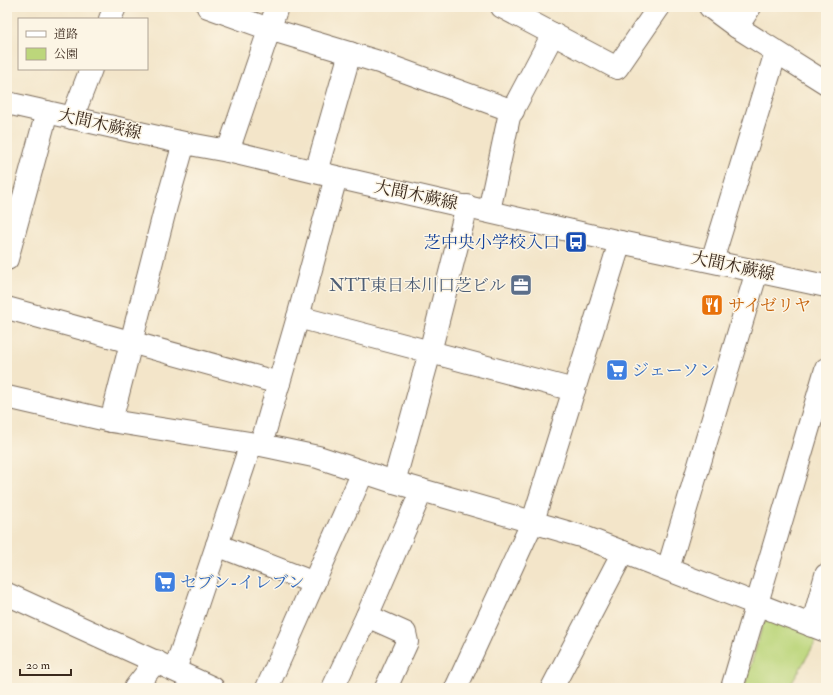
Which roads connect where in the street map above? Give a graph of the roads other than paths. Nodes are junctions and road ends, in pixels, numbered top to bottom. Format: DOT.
graph roads {
  1 [pos="115,7"];
  2 [pos="208,7"];
  3 [pos="276,7"];
  4 [pos="502,7"];
  5 [pos="659,7"];
  6 [pos="710,7"];
  7 [pos="750,7"];
  8 [pos="110,18"];
  9 [pos="737,27"];
  10 [pos="269,29"];
  11 [pos="553,34"];
  12 [pos="776,52"];
  13 [pos="350,54"];
  14 [pos="91,70"];
  15 [pos="826,83"];
  16 [pos="7,103"];
  17 [pos="512,111"];
  18 [pos="47,112"];
  19 [pos="72,118"];
  20 [pos="184,143"];
  21 [pos="228,151"];
  22 [pos="326,175"];
  23 [pos="467,206"];
  24 [pos="489,211"];
  25 [pos="620,242"];
  26 [pos="7,259"];
  27 [pos="712,261"];
  28 [pos="757,272"];
  29 [pos="826,286"];
  30 [pos="7,308"];
  31 [pos="298,317"];
  32 [pos="132,342"];
  33 [pos="430,352"];
  34 [pos="826,369"];
  35 [pos="279,383"];
  36 [pos="574,390"];
  37 [pos="7,397"];
  38 [pos="111,421"];
  39 [pos="256,444"];
  40 [pos="363,472"];
  41 [pos="394,482"];
  42 [pos="422,490"];
  43 [pos="533,522"];
  44 [pos="217,544"];
  45 [pos="623,552"];
  46 [pos="668,569"];
  47 [pos="826,575"];
  48 [pos="314,583"];
  49 [pos="7,594"];
  50 [pos="757,606"];
  51 [pos="367,616"];
  52 [pos="819,629"];
  53 [pos="165,666"];
  54 [pos="135,688"];
  55 [pos="213,688"];
  56 [pos="267,688"];
  57 [pos="333,688"];
  58 [pos="386,688"];
  59 [pos="456,688"];
  60 [pos="552,688"];
  61 [pos="732,688"];
  1 -- 8 [label="street"];
  2 -- 10 [label="street"];
  3 -- 10 [label="street"];
  4 -- 11 [label="street"];
  5 -- 11 [label="street"];
  6 -- 9 [label="street"];
  7 -- 9 [label="street"];
  9 -- 12 [label="street"];
  10 -- 13 [label="street"];
  10 -- 21 [label="street"];
  11 -- 17 [label="street"];
  12 -- 15 [label="street"];
  12 -- 27 [label="street"];
  13 -- 17 [label="street"];
  13 -- 22 [label="street"];
  14 -- 19 [label="street"];
  16 -- 18 [label="street, 大間木蕨線"];
  17 -- 24 [label="street"];
  18 -- 19 [label="street, 大間木蕨線"];
  18 -- 26 [label="street"];
  19 -- 20 [label="street, 大間木蕨線"];
  20 -- 21 [label="street, 大間木蕨線"];
  20 -- 32 [label="street"];
  21 -- 22 [label="street, 大間木蕨線"];
  22 -- 23 [label="street, 大間木蕨線"];
  22 -- 31 [label="street"];
  23 -- 24 [label="street, 大間木蕨線"];
  23 -- 33 [label="street"];
  24 -- 25 [label="street, 大間木蕨線"];
  25 -- 27 [label="street, 大間木蕨線"];
  25 -- 36 [label="street"];
  27 -- 28 [label="street, 大間木蕨線"];
  28 -- 29 [label="street, 大間木蕨線"];
  28 -- 46 [label="street"];
  30 -- 32 [label="street"];
  31 -- 33 [label="street"];
  31 -- 35 [label="street"];
  32 -- 35 [label="street"];
  32 -- 38 [label="street"];
  33 -- 36 [label="street"];
  33 -- 41 [label="street"];
  34 -- 50 [label="street"];
  35 -- 39 [label="street"];
  36 -- 43 [label="street"];
  37 -- 38 [label="street"];
  38 -- 39 [label="street"];
  39 -- 40 [label="street"];
  39 -- 44 [label="street"];
  40 -- 41 [label="street"];
  40 -- 48 [label="street"];
  41 -- 42 [label="street"];
  42 -- 43 [label="street"];
  42 -- 51 [label="street"];
  43 -- 45 [label="street"];
  43 -- 59 [label="street"];
  44 -- 48 [label="street"];
  44 -- 53 [label="street"];
  45 -- 46 [label="street"];
  45 -- 60 [label="street"];
  46 -- 50 [label="street"];
  47 -- 52 [label="street"];
  48 -- 56 [label="street"];
  49 -- 53 [label="street"];
  50 -- 52 [label="street"];
  50 -- 61 [label="street"];
  51 -- 57 [label="street"];
  51 -- 58 [label="street"];
  53 -- 54 [label="street"];
  53 -- 55 [label="street"];
}
